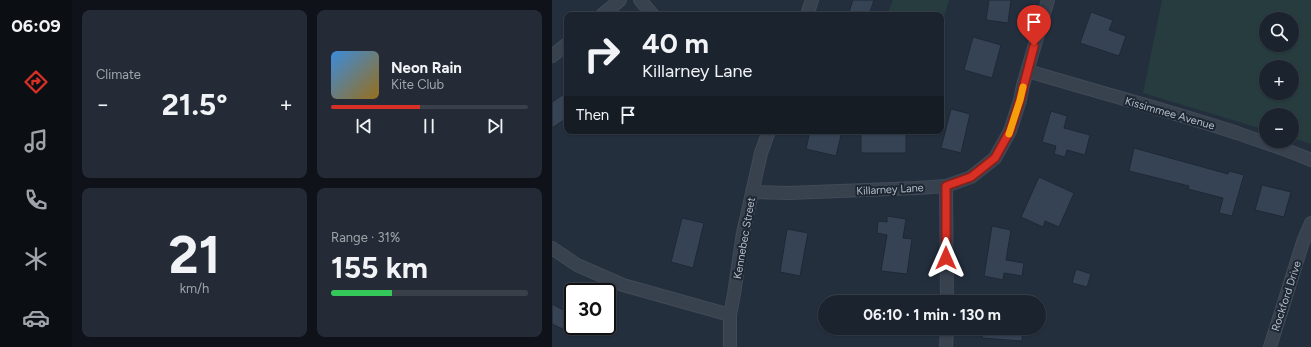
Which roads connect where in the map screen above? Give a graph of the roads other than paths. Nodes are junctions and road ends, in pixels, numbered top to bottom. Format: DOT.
graph roads {
  1 [pos="620,0"];
  2 [pos="640,0"];
  3 [pos="812,0"];
  4 [pos="1048,0"];
  5 [pos="606,12"];
  6 [pos="650,12"];
  7 [pos="808,12"];
  8 [pos="564,46"];
  9 [pos="552,56"];
  10 [pos="1028,71"];
  11 [pos="768,134"];
  12 [pos="1311,160"];
  13 [pos="946,186"];
  14 [pos="752,192"];
  15 [pos="1311,224"];
  16 [pos="552,248"];
  17 [pos="947,295"];
  18 [pos="730,315"];
  19 [pos="947,335"];
  20 [pos="730,347"];
  21 [pos="946,347"];
  22 [pos="1270,347"];
  1 -- 5 [label="street"];
  2 -- 6 [label="street"];
  3 -- 7 [label="street"];
  4 -- 10 [label="street, Killarney Lane"];
  8 -- 9 [label="street"];
  10 -- 12 [label="street, Kissimmee Avenue"];
  10 -- 13 [label="street, Killarney Lane"];
  11 -- 14 [label="street, Kennebec Street"];
  13 -- 14 [label="street, Killarney Lane"];
  13 -- 17 [label="street"];
  14 -- 18 [label="street, Kennebec Street"];
  15 -- 22 [label="street, Rockford Drive"];
  16 -- 18 [label="street"];
  18 -- 20 [label="street, Kennebec Street"];
  19 -- 21 [label="street"];
}
